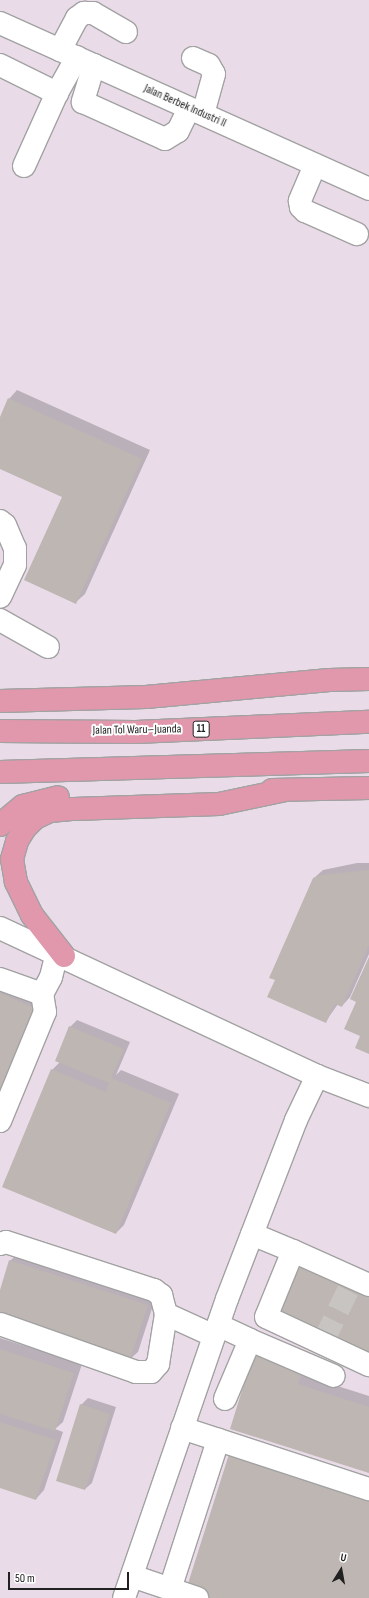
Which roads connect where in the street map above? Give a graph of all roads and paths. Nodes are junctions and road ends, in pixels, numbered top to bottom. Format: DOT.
graph roads {
  1 [pos="0,23"];
  2 [pos="126,32"];
  3 [pos="77,58"];
  4 [pos="193,58"];
  5 [pos="0,66"];
  6 [pos="58,93"];
  7 [pos="196,111"];
  8 [pos="315,165"];
  9 [pos="24,166"];
  10 [pos="369,189"];
  11 [pos="358,234"];
  12 [pos="0,521"];
  13 [pos="0,597"];
  14 [pos="0,620"];
  15 [pos="48,647"];
  16 [pos="369,679"];
  17 [pos="0,701"];
  18 [pos="369,722"];
  19 [pos="0,731"];
  20 [pos="369,761"];
  21 [pos="0,772"];
  22 [pos="369,788"];
  23 [pos="286,790"];
  24 [pos="0,825"];
  25 [pos="0,928"];
  26 [pos="60,955"];
  27 [pos="0,979"];
  28 [pos="42,994"];
  29 [pos="317,1076"];
  30 [pos="369,1096"];
  31 [pos="0,1121"];
  32 [pos="252,1234"];
  33 [pos="0,1244"];
  34 [pos="293,1251"];
  35 [pos="358,1283"];
  36 [pos="166,1314"];
  37 [pos="0,1324"];
  38 [pos="216,1330"];
  39 [pos="250,1340"];
  40 [pos="369,1365"];
  41 [pos="334,1376"];
  42 [pos="224,1399"];
  43 [pos="182,1428"];
  44 [pos="218,1440"];
  45 [pos="369,1489"];
  46 [pos="132,1576"];
  47 [pos="170,1589"];
  48 [pos="124,1598"];
  49 [pos="197,1598"];
  1 -- 3 [label="street, Jalan Berbek Industri II"];
  2 -- 3 [label="street"];
  3 -- 6 [label="street"];
  3 -- 7 [label="street, Jalan Berbek Industri II"];
  3 -- 7 [label="street"];
  4 -- 7 [label="street"];
  5 -- 6 [label="street"];
  6 -- 9 [label="street"];
  7 -- 8 [label="street, Jalan Berbek Industri II"];
  8 -- 10 [label="street, Jalan Berbek Industri II"];
  8 -- 11 [label="street"];
  12 -- 13 [label="street"];
  14 -- 15 [label="street"];
  16 -- 17 [label="highway"];
  18 -- 19 [label="highway, Jalan Tol Waru–Juanda / 11"];
  20 -- 21 [label="highway"];
  22 -- 23 [label="highway"];
  23 -- 24 [label="highway"];
  23 -- 26 [label="highway"];
  25 -- 26 [label="street"];
  26 -- 28 [label="street"];
  26 -- 29 [label="street"];
  27 -- 28 [label="street"];
  28 -- 31 [label="street"];
  29 -- 30 [label="street"];
  29 -- 32 [label="street"];
  32 -- 34 [label="street"];
  32 -- 38 [label="street"];
  33 -- 36 [label="street"];
  34 -- 35 [label="street"];
  34 -- 40 [label="street"];
  36 -- 37 [label="street"];
  36 -- 38 [label="street"];
  38 -- 39 [label="street"];
  38 -- 43 [label="street"];
  39 -- 41 [label="street"];
  39 -- 42 [label="street"];
  43 -- 44 [label="street"];
  43 -- 46 [label="street"];
  44 -- 45 [label="street"];
  44 -- 47 [label="street"];
  46 -- 47 [label="street"];
  46 -- 48 [label="street"];
  47 -- 49 [label="street"];
}
